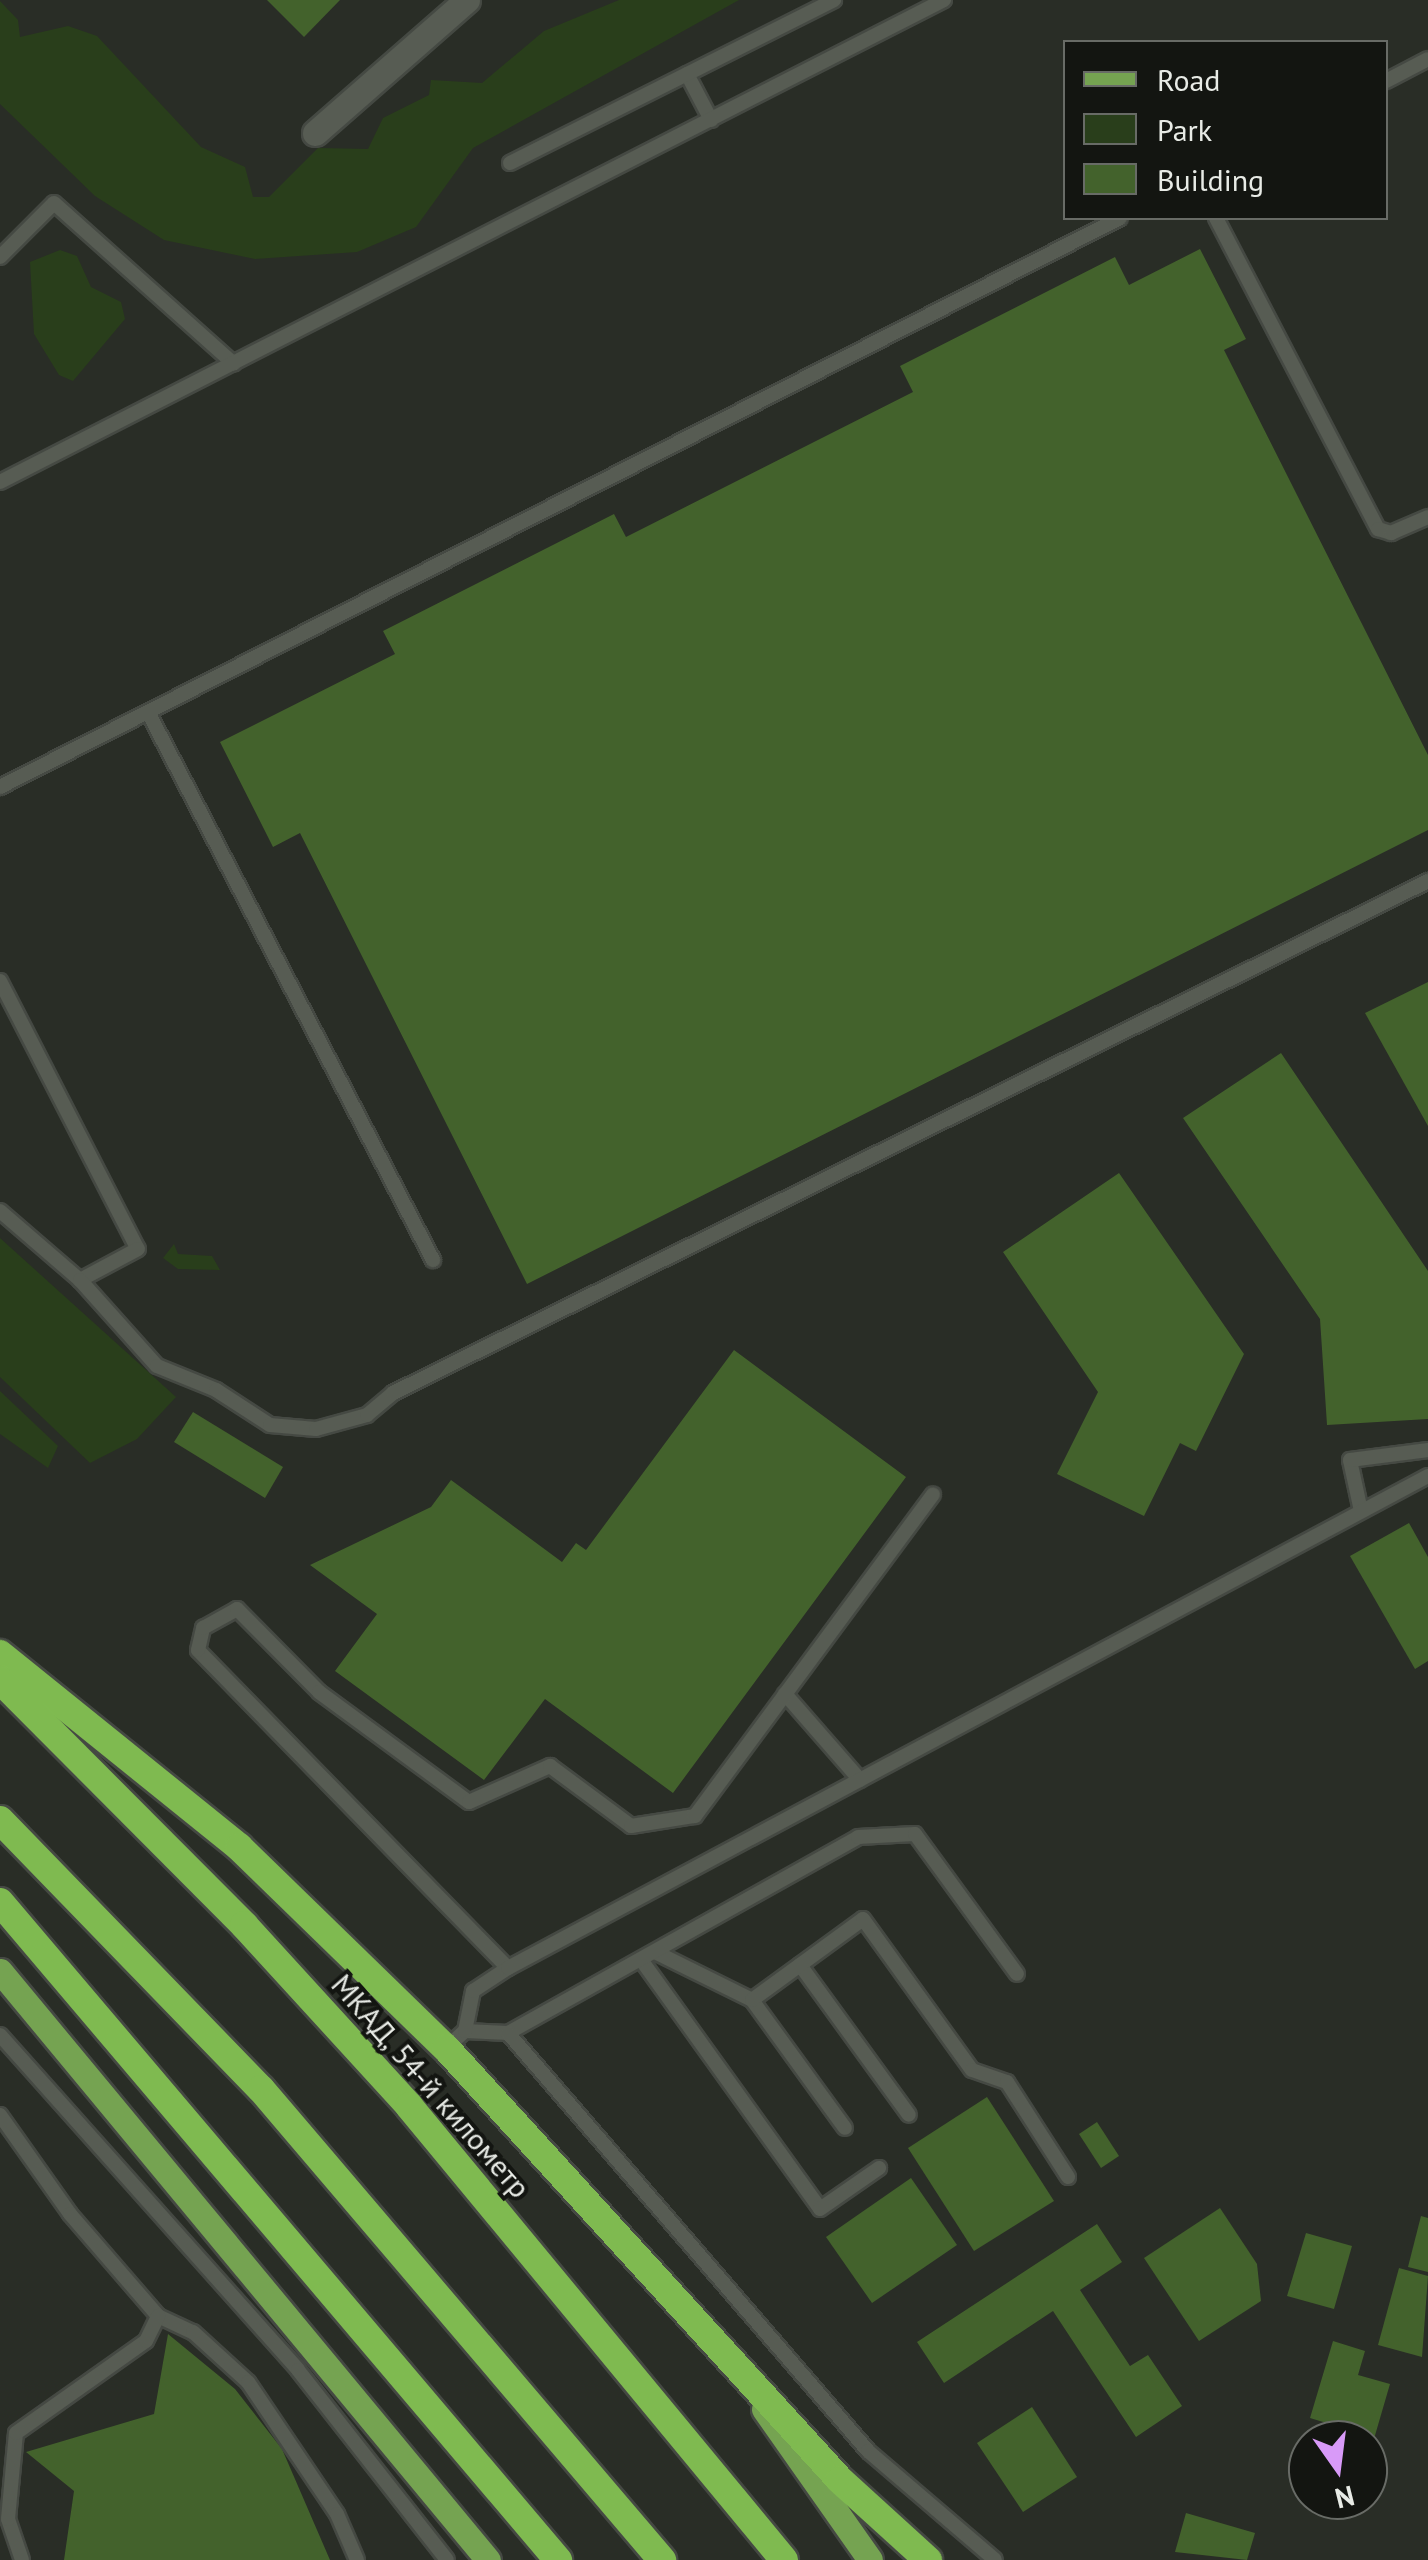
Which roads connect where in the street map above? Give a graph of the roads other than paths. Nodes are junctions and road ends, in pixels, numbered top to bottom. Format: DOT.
graph roads {
  1 [pos="467,0"];
  2 [pos="834,0"];
  3 [pos="944,0"];
  4 [pos="1428,59"];
  5 [pos="687,74"];
  6 [pos="1388,80"];
  7 [pos="711,120"];
  8 [pos="315,133"];
  9 [pos="510,163"];
  10 [pos="1116,220"];
  11 [pos="1217,220"];
  12 [pos="0,257"];
  13 [pos="234,364"];
  14 [pos="0,482"];
  15 [pos="1428,517"];
  16 [pos="148,712"];
  17 [pos="0,787"];
  18 [pos="1428,881"];
  19 [pos="0,980"];
  20 [pos="0,1211"];
  21 [pos="433,1260"];
  22 [pos="80,1280"];
  23 [pos="1428,1450"];
  24 [pos="1428,1476"];
  25 [pos="933,1494"];
  26 [pos="1361,1511"];
  27 [pos="0,1654"];
  28 [pos="0,1680"];
  29 [pos="785,1694"];
  30 [pos="860,1780"];
  31 [pos="0,1820"];
  32 [pos="0,1902"];
  33 [pos="657,1953"];
  34 [pos="642,1962"];
  35 [pos="800,1965"];
  36 [pos="508,1968"];
  37 [pos="0,1971"];
  38 [pos="1017,1974"];
  39 [pos="752,2000"];
  40 [pos="508,2033"];
  41 [pos="0,2035"];
  42 [pos="455,2039"];
  43 [pos="0,2115"];
  44 [pos="909,2116"];
  45 [pos="845,2128"];
  46 [pos="879,2168"];
  47 [pos="1068,2177"];
  48 [pos="158,2316"];
  49 [pos="738,2370"];
  50 [pos="22,2560"];
  51 [pos="357,2560"];
  52 [pos="446,2560"];
  53 [pos="488,2560"];
  54 [pos="558,2560"];
  55 [pos="662,2560"];
  56 [pos="784,2560"];
  57 [pos="870,2560"];
  58 [pos="928,2560"];
  59 [pos="995,2560"];
  1 -- 8 [label="street"];
  2 -- 5 [label="lane"];
  3 -- 7 [label="lane"];
  4 -- 6 [label="lane"];
  5 -- 7 [label="lane"];
  5 -- 9 [label="lane"];
  7 -- 13 [label="lane"];
  10 -- 16 [label="lane"];
  11 -- 15 [label="lane"];
  12 -- 13 [label="lane"];
  13 -- 14 [label="lane"];
  16 -- 17 [label="lane"];
  16 -- 21 [label="lane"];
  18 -- 22 [label="lane"];
  19 -- 22 [label="lane"];
  20 -- 22 [label="lane"];
  23 -- 26 [label="lane"];
  24 -- 26 [label="lane"];
  25 -- 29 [label="lane"];
  26 -- 30 [label="lane"];
  27 -- 42 [label="highway"];
  28 -- 56 [label="highway, МКАД, 54-й километр"];
  29 -- 30 [label="lane"];
  29 -- 36 [label="lane"];
  30 -- 36 [label="lane"];
  31 -- 55 [label="highway"];
  32 -- 54 [label="highway"];
  33 -- 34 [label="lane"];
  33 -- 38 [label="lane"];
  33 -- 39 [label="lane"];
  34 -- 40 [label="lane"];
  34 -- 46 [label="lane"];
  35 -- 39 [label="lane"];
  35 -- 44 [label="lane"];
  35 -- 47 [label="lane"];
  36 -- 42 [label="lane"];
  37 -- 53 [label="main road"];
  39 -- 45 [label="lane"];
  40 -- 42 [label="lane"];
  40 -- 59 [label="lane"];
  41 -- 52 [label="lane"];
  42 -- 49 [label="highway"];
  43 -- 48 [label="lane"];
  48 -- 50 [label="lane"];
  48 -- 51 [label="lane"];
  49 -- 57 [label="main road"];
  49 -- 58 [label="highway"];
}
